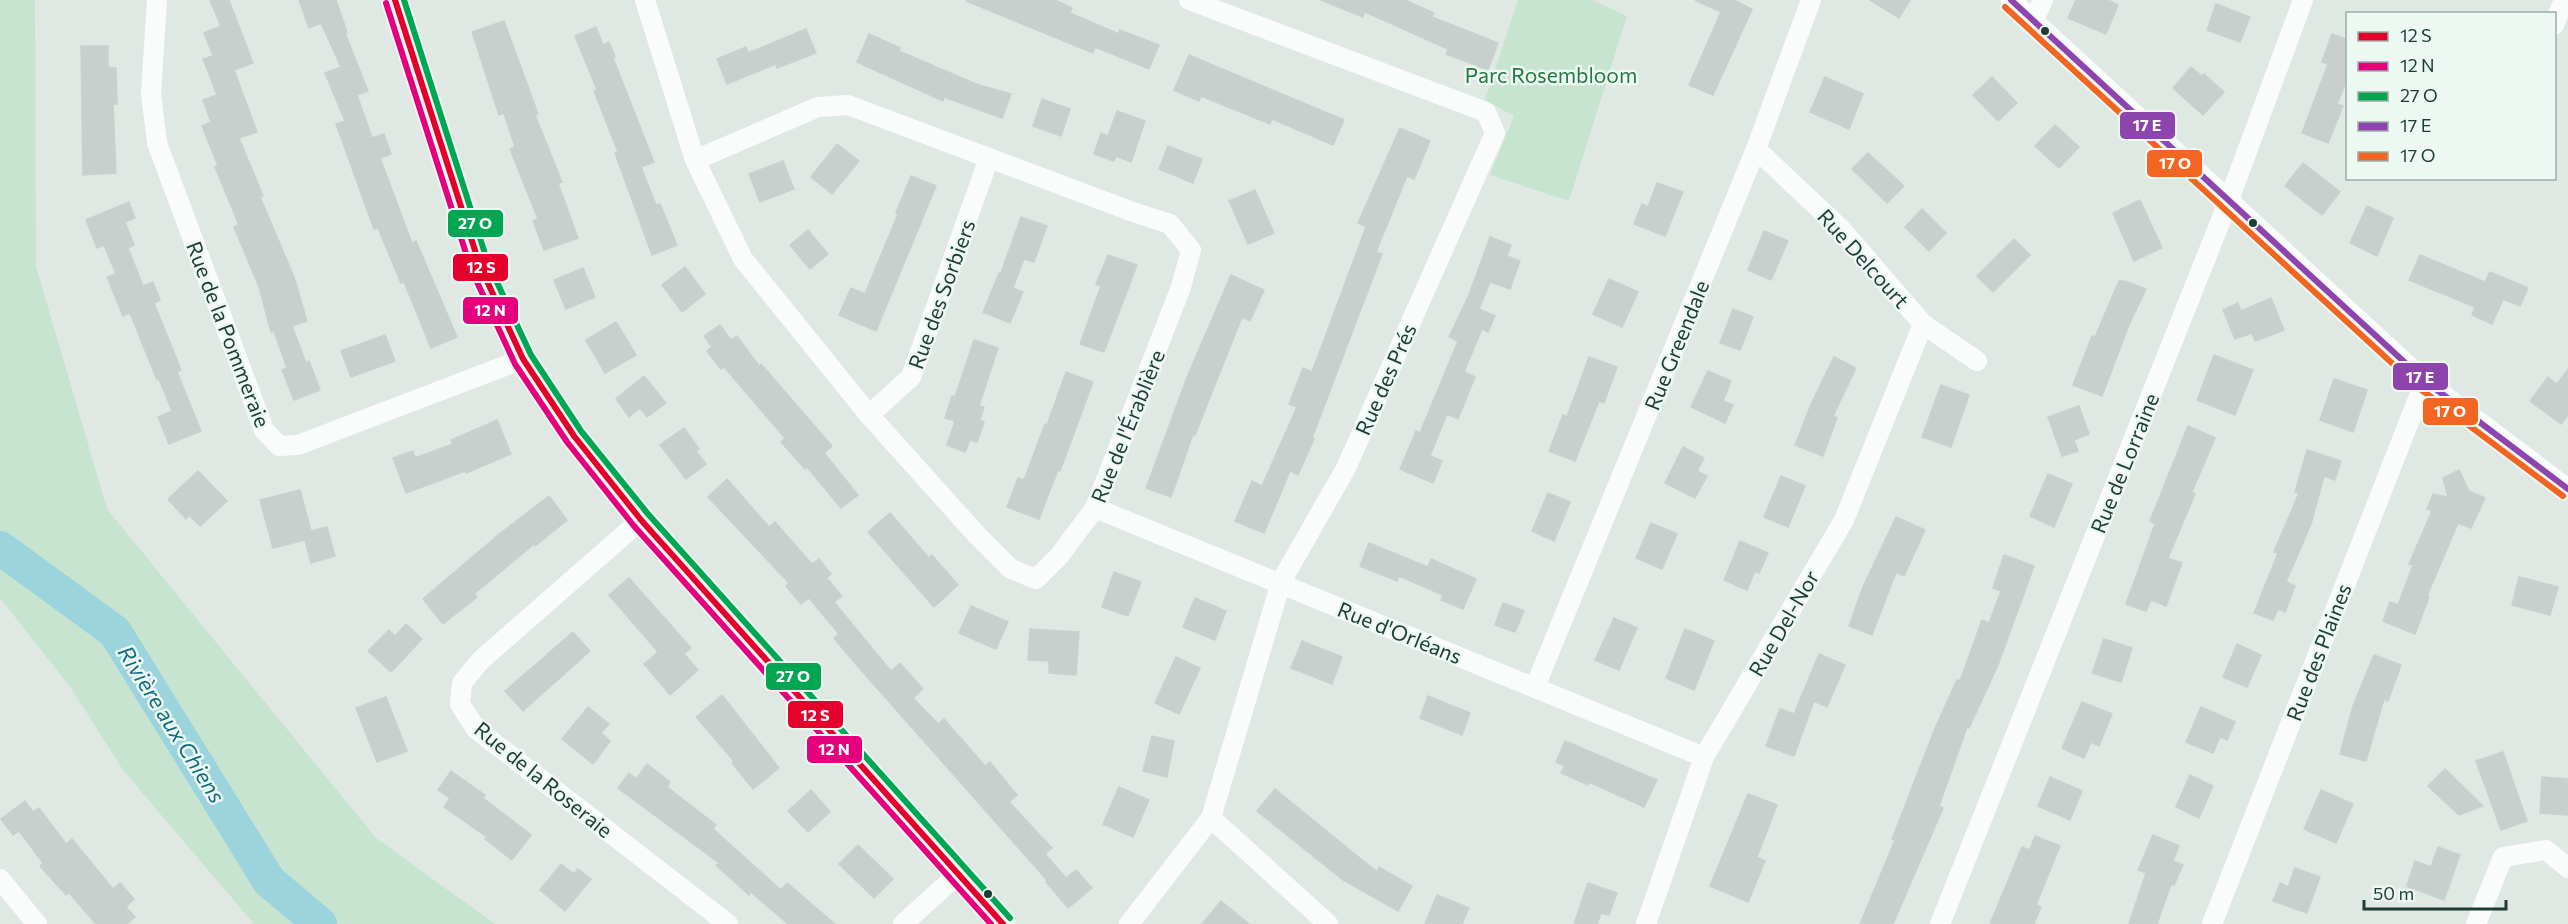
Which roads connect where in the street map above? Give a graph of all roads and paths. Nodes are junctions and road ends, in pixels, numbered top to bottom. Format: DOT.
graph roads {
  1 [pos="157,0"];
  2 [pos="395,0"];
  3 [pos="645,0"];
  4 [pos="1189,0"];
  5 [pos="1811,0"];
  6 [pos="2011,0"];
  7 [pos="2043,0"];
  8 [pos="2303,0"];
  9 [pos="2564,0"];
  10 [pos="2034,20"];
  11 [pos="2556,20"];
  12 [pos="1756,149"];
  13 [pos="989,158"];
  14 [pos="695,160"];
  15 [pos="2229,200"];
  16 [pos="1923,324"];
  17 [pos="523,359"];
  18 [pos="1977,362"];
  19 [pos="2425,381"];
  20 [pos="869,415"];
  21 [pos="2568,489"];
  22 [pos="1095,508"];
  23 [pos="641,520"];
  24 [pos="1281,582"];
  25 [pos="1535,687"];
  26 [pos="1704,757"];
  27 [pos="1211,818"];
  28 [pos="2568,868"];
  29 [pos="958,874"];
  30 [pos="0,879"];
  31 [pos="38,924"];
  32 [pos="728,924"];
  33 [pos="903,924"];
  34 [pos="1003,924"];
  35 [pos="1129,924"];
  36 [pos="1328,924"];
  37 [pos="1646,924"];
  38 [pos="1940,924"];
  39 [pos="2212,924"];
  40 [pos="2476,924"];
  1 -- 17 [label="street, Rue de la Pommeraie"];
  2 -- 17 [label="street"];
  3 -- 14 [label="street, Rue de l'Érablière"];
  4 -- 24 [label="street, Rue des Prés"];
  5 -- 12 [label="street, Rue Greendale"];
  6 -- 10 [label="street"];
  7 -- 10 [label="street"];
  8 -- 15 [label="street, Rue de Lorraine"];
  9 -- 11 [label="street"];
  10 -- 15 [label="street"];
  12 -- 16 [label="street, Rue Delcourt"];
  12 -- 25 [label="street, Rue Greendale"];
  13 -- 14 [label="street, Rue de l'Érablière"];
  13 -- 20 [label="street, Rue des Sorbiers"];
  13 -- 22 [label="street, Rue de l'Érablière"];
  14 -- 20 [label="street, Rue de l'Érablière"];
  15 -- 19 [label="street"];
  15 -- 38 [label="street, Rue de Lorraine"];
  16 -- 18 [label="street, Rue Delcourt"];
  16 -- 26 [label="street, Rue Del-Nor"];
  17 -- 23 [label="street"];
  19 -- 21 [label="street"];
  19 -- 39 [label="street, Rue des Plaines"];
  20 -- 22 [label="street, Rue de l'Érablière"];
  22 -- 24 [label="street, Rue d'Orléans"];
  23 -- 29 [label="street"];
  23 -- 32 [label="street, Rue de la Roseraie"];
  24 -- 25 [label="street, Rue d'Orléans"];
  24 -- 27 [label="street, Rue des Prés"];
  25 -- 26 [label="street, Rue d'Orléans"];
  26 -- 37 [label="street, Rue Del-Nor"];
  27 -- 35 [label="street, Rue des Prés"];
  27 -- 36 [label="street"];
  28 -- 40 [label="street"];
  29 -- 33 [label="street"];
  29 -- 34 [label="street"];
  30 -- 31 [label="street"];
}
